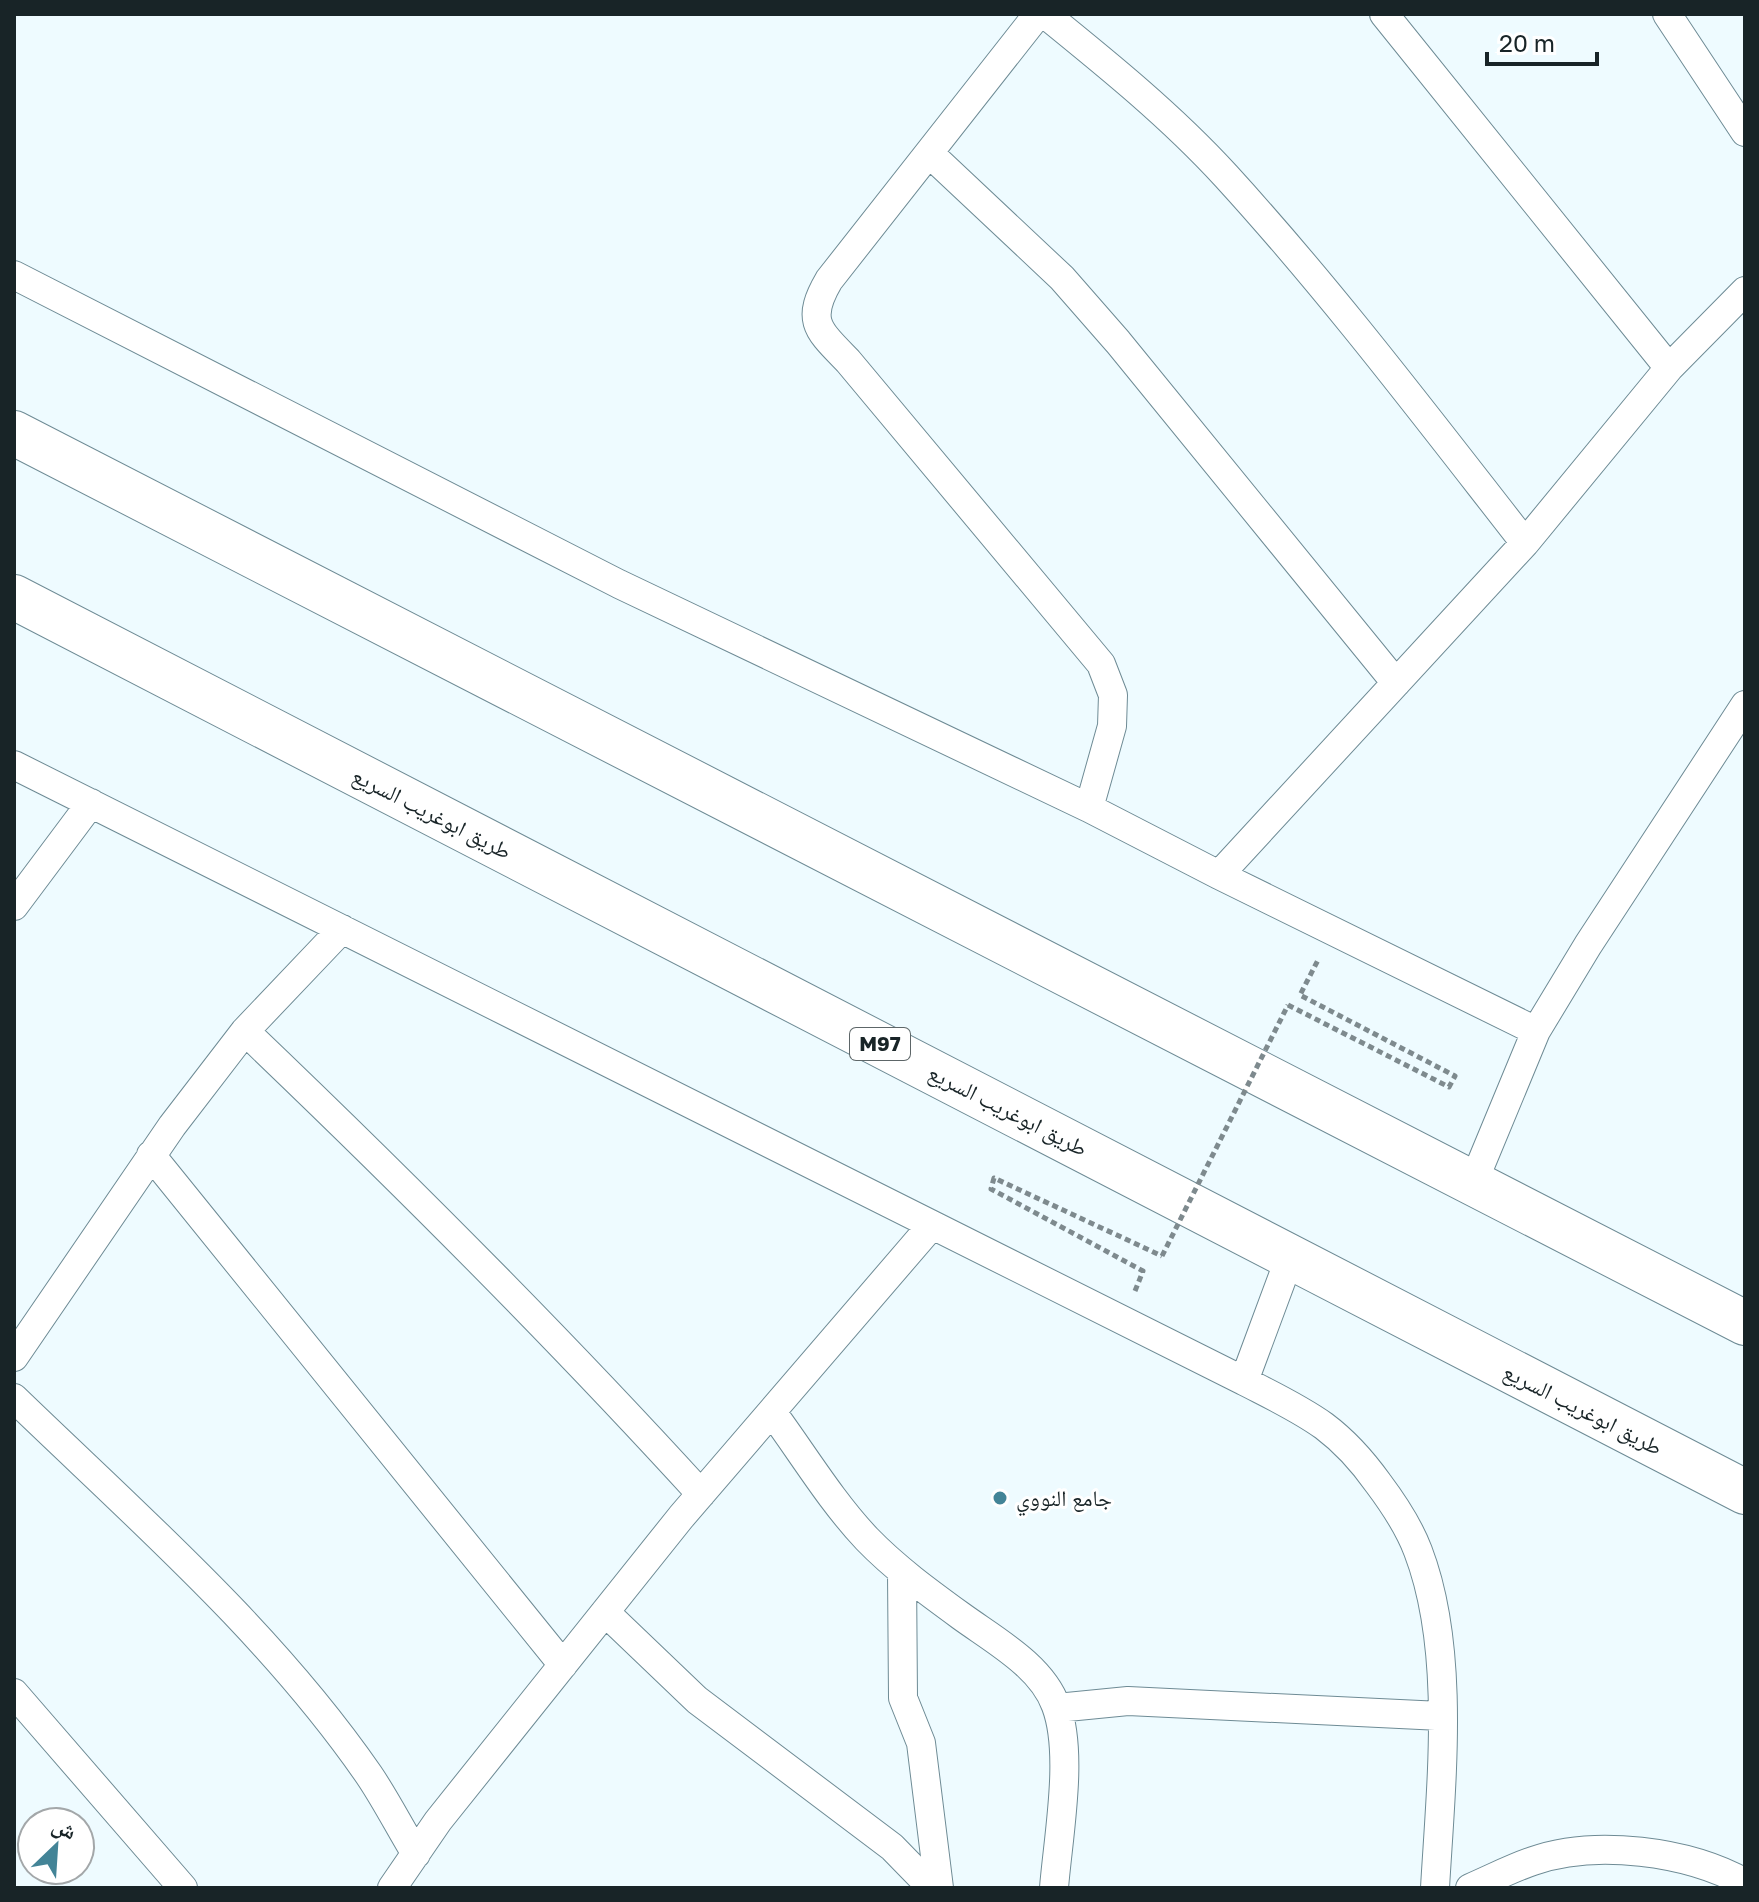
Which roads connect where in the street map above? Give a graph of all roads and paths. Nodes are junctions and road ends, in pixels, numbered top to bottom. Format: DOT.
graph roads {
  1 [pos="1038,14"];
  2 [pos="1045,14"];
  3 [pos="1384,14"];
  4 [pos="1667,14"];
  5 [pos="1745,132"];
  6 [pos="929,153"];
  7 [pos="14,275"];
  8 [pos="1745,291"];
  9 [pos="1669,368"];
  10 [pos="14,433"];
  11 [pos="1525,543"];
  12 [pos="14,597"];
  13 [pos="1396,683"];
  14 [pos="1745,705"];
  15 [pos="14,765"];
  16 [pos="91,803"];
  17 [pos="1089,808"];
  18 [pos="1219,875"];
  19 [pos="14,906"];
  20 [pos="342,929"];
  21 [pos="1333,931"];
  22 [pos="245,1031"];
  23 [pos="1536,1031"];
  24 [pos="151,1155"];
  25 [pos="1473,1183"];
  26 [pos="932,1225"];
  27 [pos="1290,1257"];
  28 [pos="1143,1271"];
  29 [pos="1745,1323"];
  30 [pos="14,1357"];
  31 [pos="1244,1381"];
  32 [pos="14,1398"];
  33 [pos="772,1412"];
  34 [pos="1745,1492"];
  35 [pos="701,1494"];
  36 [pos="902,1573"];
  37 [pos="605,1612"];
  38 [pos="563,1665"];
  39 [pos="14,1693"];
  40 [pos="1057,1708"];
  41 [pos="1441,1716"];
  42 [pos="416,1854"];
  43 [pos="1745,1883"];
  44 [pos="183,1888"];
  45 [pos="392,1888"];
  46 [pos="932,1888"];
  47 [pos="939,1888"];
  48 [pos="1054,1888"];
  49 [pos="1435,1888"];
  50 [pos="1470,1888"];
  1 -- 6 [label="street"];
  2 -- 11 [label="street"];
  3 -- 9 [label="street"];
  4 -- 5 [label="street"];
  6 -- 13 [label="street"];
  6 -- 17 [label="street"];
  7 -- 17 [label="street"];
  8 -- 9 [label="street"];
  9 -- 11 [label="street"];
  10 -- 25 [label="highway"];
  11 -- 13 [label="street"];
  12 -- 27 [label="highway, طريق ابوغريب السريع / M97"];
  13 -- 18 [label="street"];
  14 -- 23 [label="street"];
  15 -- 16 [label="street"];
  16 -- 19 [label="street"];
  16 -- 20 [label="street"];
  17 -- 18 [label="street"];
  18 -- 21 [label="street"];
  20 -- 22 [label="street"];
  20 -- 26 [label="street"];
  21 -- 23 [label="street"];
  21 -- 28 [label="path, bridge"];
  22 -- 24 [label="street"];
  22 -- 35 [label="street"];
  23 -- 25 [label="street"];
  24 -- 30 [label="street"];
  24 -- 38 [label="street"];
  25 -- 29 [label="highway"];
  26 -- 31 [label="street"];
  26 -- 33 [label="street"];
  27 -- 31 [label="street"];
  27 -- 34 [label="highway, طريق ابوغريب السريع / M97"];
  31 -- 41 [label="street"];
  32 -- 42 [label="street"];
  33 -- 35 [label="street"];
  33 -- 36 [label="street"];
  35 -- 37 [label="street"];
  36 -- 40 [label="street"];
  36 -- 47 [label="street"];
  37 -- 38 [label="street"];
  37 -- 46 [label="street"];
  38 -- 42 [label="street"];
  39 -- 44 [label="street"];
  40 -- 41 [label="street"];
  40 -- 48 [label="street"];
  41 -- 49 [label="street"];
  42 -- 45 [label="street"];
  43 -- 50 [label="street"];
}
